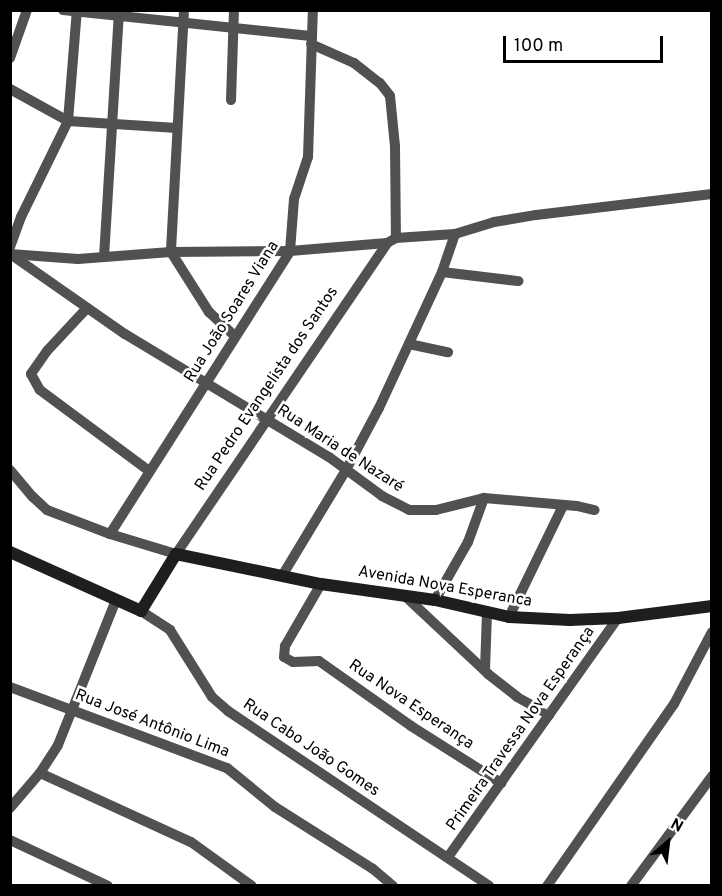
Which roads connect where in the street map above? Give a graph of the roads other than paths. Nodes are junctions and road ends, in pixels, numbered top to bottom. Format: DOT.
graph roads {
  1 [pos="27,10"];
  2 [pos="63,10"];
  3 [pos="234,10"];
  4 [pos="313,10"];
  5 [pos="77,12"];
  6 [pos="119,14"];
  7 [pos="183,16"];
  8 [pos="232,28"];
  9 [pos="311,40"];
  10 [pos="10,58"];
  11 [pos="10,89"];
  12 [pos="231,99"];
  13 [pos="68,121"];
  14 [pos="112,124"];
  15 [pos="177,128"];
  16 [pos="711,194"];
  17 [pos="455,234"];
  18 [pos="391,241"];
  19 [pos="10,247"];
  20 [pos="290,250"];
  21 [pos="171,252"];
  22 [pos="11,253"];
  23 [pos="104,257"];
  24 [pos="442,272"];
  25 [pos="518,281"];
  26 [pos="87,308"];
  27 [pos="236,336"];
  28 [pos="410,344"];
  29 [pos="448,352"];
  30 [pos="205,384"];
  31 [pos="269,421"];
  32 [pos="10,470"];
  33 [pos="346,470"];
  34 [pos="149,471"];
  35 [pos="484,498"];
  36 [pos="563,506"];
  37 [pos="595,510"];
  38 [pos="110,534"];
  39 [pos="10,552"];
  40 [pos="176,554"];
  41 [pos="282,576"];
  42 [pos="321,584"];
  43 [pos="404,595"];
  44 [pos="116,600"];
  45 [pos="435,600"];
  46 [pos="711,606"];
  47 [pos="141,611"];
  48 [pos="488,612"];
  49 [pos="509,617"];
  50 [pos="618,618"];
  51 [pos="711,632"];
  52 [pos="485,670"];
  53 [pos="10,687"];
  54 [pos="72,708"];
  55 [pos="549,716"];
  56 [pos="40,773"];
  57 [pos="711,776"];
  58 [pos="501,783"];
  59 [pos="10,808"];
  60 [pos="10,840"];
  61 [pos="448,857"];
  62 [pos="108,885"];
  63 [pos="252,885"];
  64 [pos="393,885"];
  65 [pos="489,885"];
  66 [pos="547,885"];
  67 [pos="631,885"];
  1 -- 10 [label="street"];
  2 -- 5 [label="street"];
  3 -- 8 [label="street"];
  4 -- 9 [label="street, Rua João Soares Viana"];
  5 -- 6 [label="street"];
  5 -- 13 [label="street"];
  6 -- 7 [label="street"];
  6 -- 14 [label="street"];
  7 -- 8 [label="street"];
  7 -- 15 [label="street"];
  8 -- 9 [label="street"];
  8 -- 12 [label="street"];
  9 -- 18 [label="street"];
  9 -- 20 [label="street, Rua João Soares Viana"];
  11 -- 13 [label="street"];
  13 -- 14 [label="street"];
  13 -- 19 [label="street"];
  14 -- 15 [label="street"];
  14 -- 23 [label="street"];
  15 -- 21 [label="street"];
  16 -- 17 [label="street"];
  17 -- 18 [label="street"];
  17 -- 24 [label="street"];
  18 -- 20 [label="street"];
  18 -- 31 [label="street, Rua Pedro Evangelista dos Santos"];
  20 -- 21 [label="street"];
  20 -- 27 [label="street, Rua João Soares Viana"];
  21 -- 23 [label="street"];
  21 -- 27 [label="street"];
  22 -- 23 [label="street"];
  22 -- 26 [label="street, Rua Maria de Nazaré"];
  24 -- 25 [label="street"];
  24 -- 28 [label="street"];
  26 -- 30 [label="street, Rua Maria de Nazaré"];
  26 -- 34 [label="street"];
  27 -- 30 [label="street, Rua João Soares Viana"];
  28 -- 29 [label="street"];
  28 -- 33 [label="street"];
  30 -- 31 [label="street, Rua Maria de Nazaré"];
  30 -- 34 [label="street, Rua João Soares Viana"];
  31 -- 33 [label="street, Rua Maria de Nazaré"];
  31 -- 40 [label="street, Rua Pedro Evangelista dos Santos"];
  32 -- 38 [label="street"];
  33 -- 35 [label="street, Rua Maria de Nazaré"];
  33 -- 41 [label="street"];
  34 -- 38 [label="street, Rua João Soares Viana"];
  35 -- 36 [label="street, Rua Maria de Nazaré"];
  35 -- 45 [label="street"];
  36 -- 37 [label="street, Rua Maria de Nazaré"];
  36 -- 49 [label="street"];
  38 -- 40 [label="street"];
  39 -- 44 [label="main road"];
  40 -- 41 [label="main road, Avenida Nova Esperanca"];
  40 -- 47 [label="main road"];
  41 -- 42 [label="main road, Avenida Nova Esperanca"];
  42 -- 43 [label="main road, Avenida Nova Esperanca"];
  42 -- 58 [label="street, Rua Nova Esperança"];
  43 -- 45 [label="main road, Avenida Nova Esperanca"];
  43 -- 52 [label="street"];
  44 -- 47 [label="main road"];
  44 -- 54 [label="street"];
  45 -- 48 [label="main road, Avenida Nova Esperanca"];
  46 -- 50 [label="main road, Avenida Nova Esperanca"];
  47 -- 61 [label="street, Rua Cabo João Gomes"];
  48 -- 49 [label="main road, Avenida Nova Esperanca"];
  48 -- 52 [label="street"];
  49 -- 50 [label="main road, Avenida Nova Esperanca"];
  50 -- 55 [label="street, Primeira Travessa Nova Esperança"];
  51 -- 66 [label="street"];
  52 -- 55 [label="street"];
  53 -- 54 [label="street, Rua José Antônio Lima"];
  54 -- 56 [label="street"];
  54 -- 64 [label="street, Rua José Antônio Lima"];
  55 -- 58 [label="street, Primeira Travessa Nova Esperança"];
  56 -- 59 [label="street"];
  56 -- 63 [label="street"];
  57 -- 67 [label="street"];
  58 -- 61 [label="street, Primeira Travessa Nova Esperança"];
  60 -- 62 [label="street"];
  61 -- 65 [label="street, Rua Cabo João Gomes"];
}
